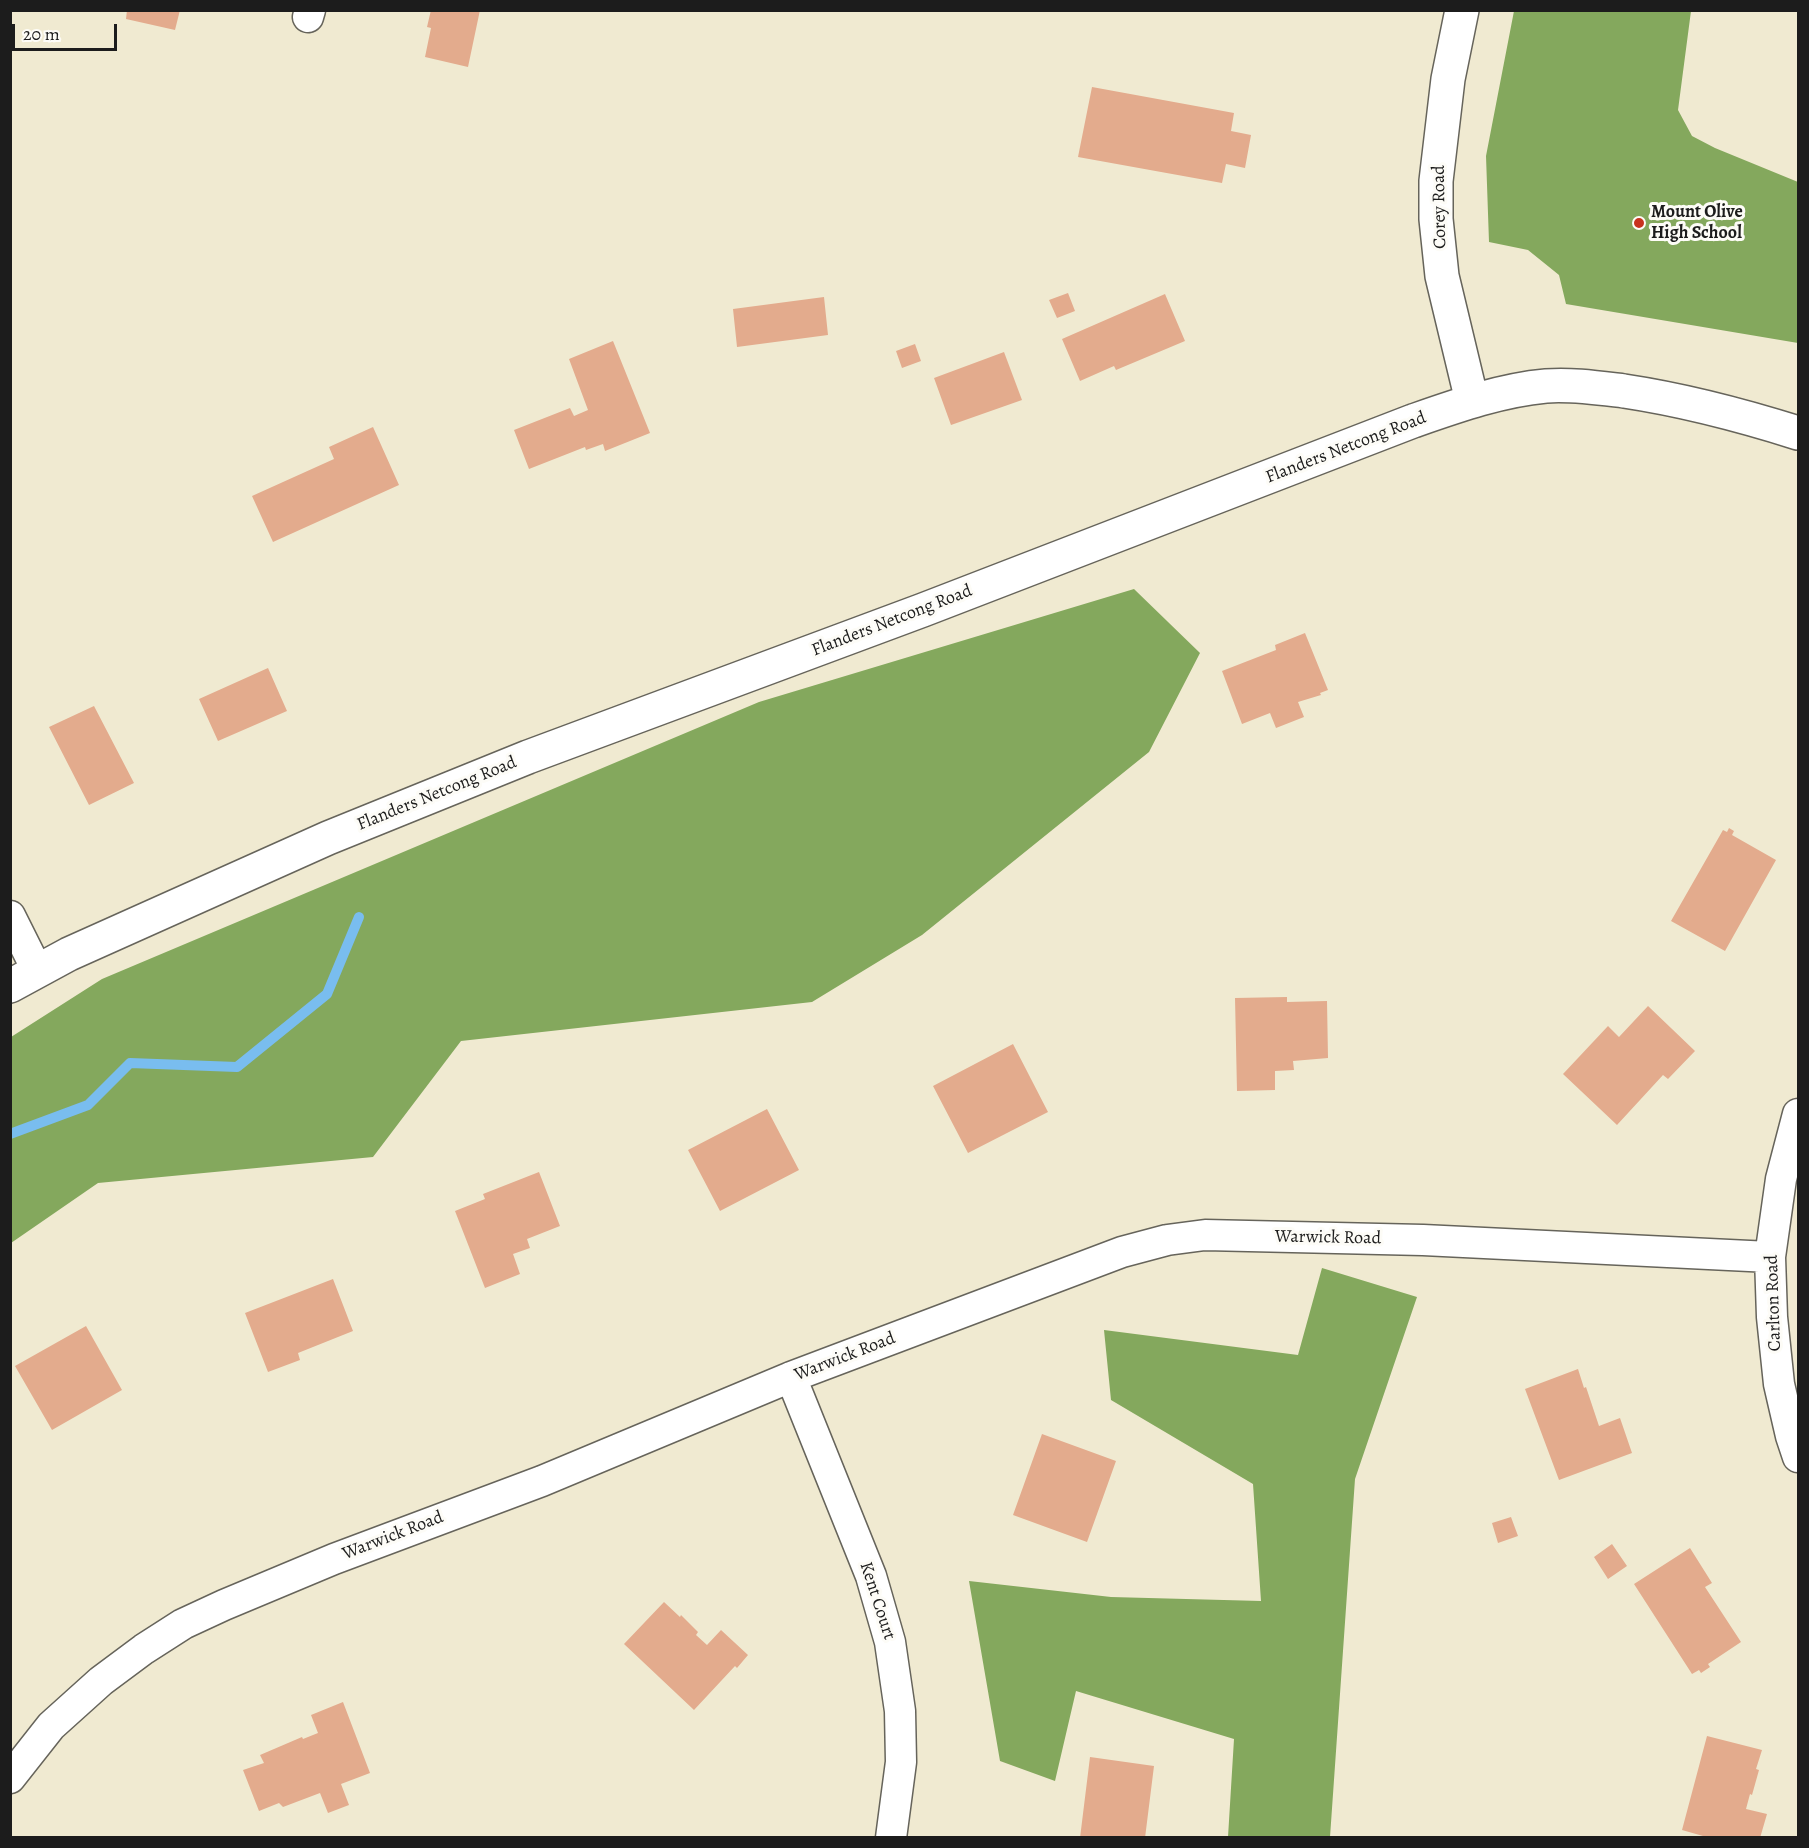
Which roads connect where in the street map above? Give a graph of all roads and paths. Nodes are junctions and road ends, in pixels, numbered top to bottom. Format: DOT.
graph roads {
  1 [pos="1462,10"];
  2 [pos="1472,401"];
  3 [pos="1798,433"];
  4 [pos="10,916"];
  5 [pos="24,978"];
  6 [pos="1798,1114"];
  7 [pos="1770,1257"];
  8 [pos="791,1377"];
  9 [pos="1798,1457"];
  10 [pos="10,1778"];
  11 [pos="891,1838"];
  1 -- 2 [label="main road, Corey Road"];
  2 -- 3 [label="main road, Flanders Netcong Road"];
  2 -- 5 [label="main road, Flanders Netcong Road"];
  4 -- 5 [label="street"];
  6 -- 7 [label="street, Carlton Road"];
  7 -- 8 [label="street, Warwick Road"];
  7 -- 9 [label="street, Carlton Road"];
  8 -- 10 [label="street, Warwick Road"];
  8 -- 11 [label="street, Kent Court"];
}
